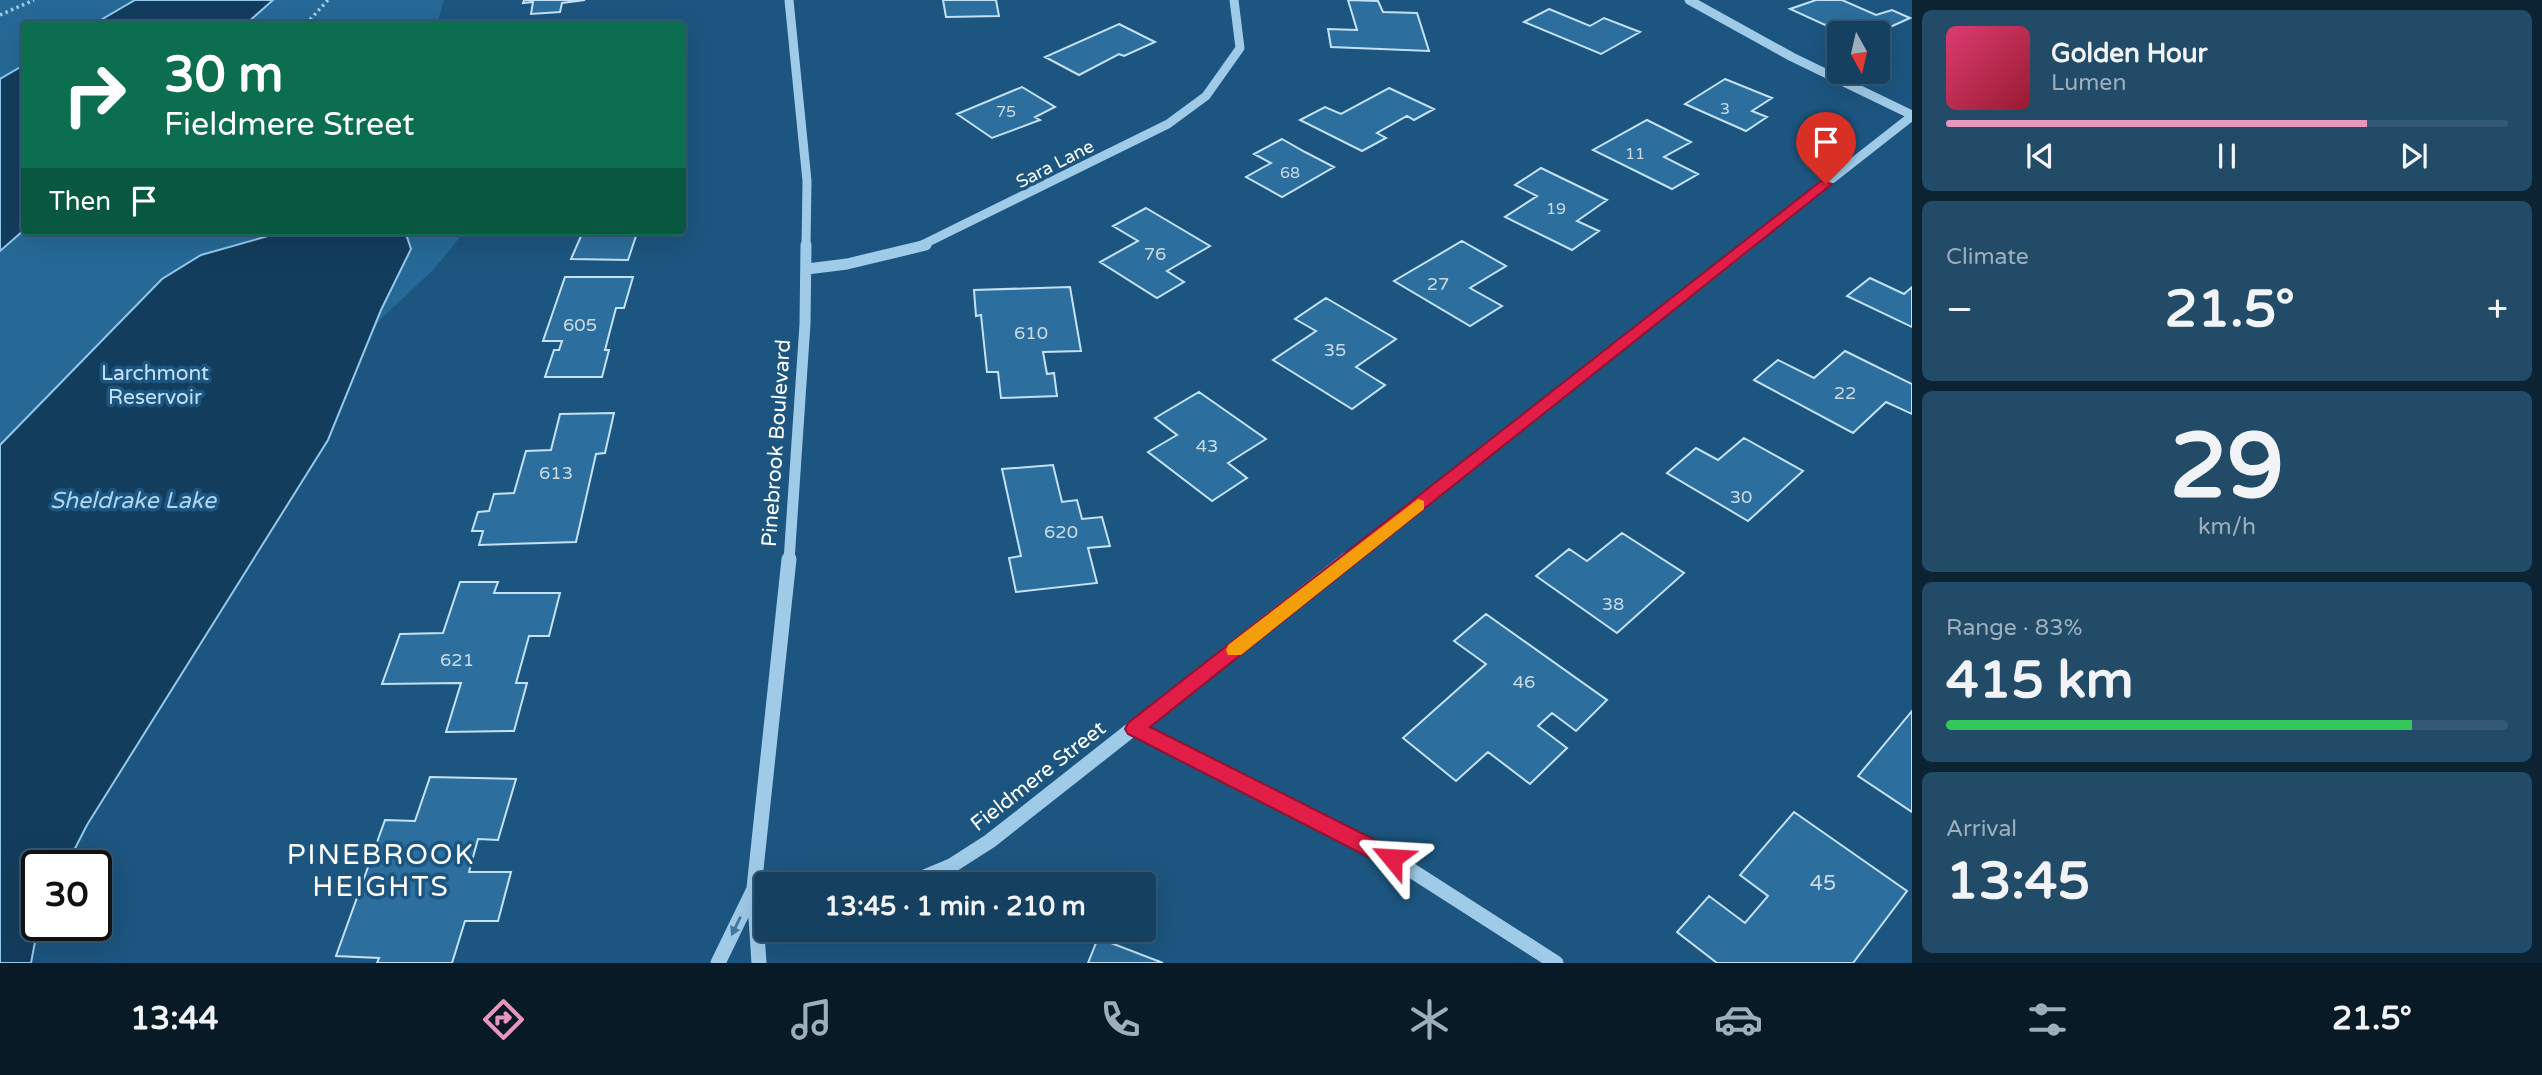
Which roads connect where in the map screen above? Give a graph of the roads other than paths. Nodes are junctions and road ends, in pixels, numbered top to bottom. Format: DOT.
graph roads {
  1 [pos="789,0"];
  2 [pos="1234,0"];
  3 [pos="1689,0"];
  4 [pos="1912,115"];
  5 [pos="807,269"];
  6 [pos="1134,729"];
  7 [pos="761,872"];
  8 [pos="939,872"];
  9 [pos="754,899"];
  10 [pos="759,942"];
  11 [pos="718,963"];
  12 [pos="759,963"];
  13 [pos="1556,963"];
  1 -- 5 [label="street, Pinebrook Boulevard"];
  2 -- 5 [label="street, Sara Lane"];
  3 -- 4 [label="street"];
  4 -- 6 [label="street, Fieldmere Street"];
  5 -- 7 [label="street, Pinebrook Boulevard"];
  6 -- 8 [label="street, Fieldmere Street"];
  6 -- 13 [label="street"];
  9 -- 11 [label="street, Pinebrook Boulevard, one-way"];
  10 -- 12 [label="street, Pinebrook Boulevard"];
}
